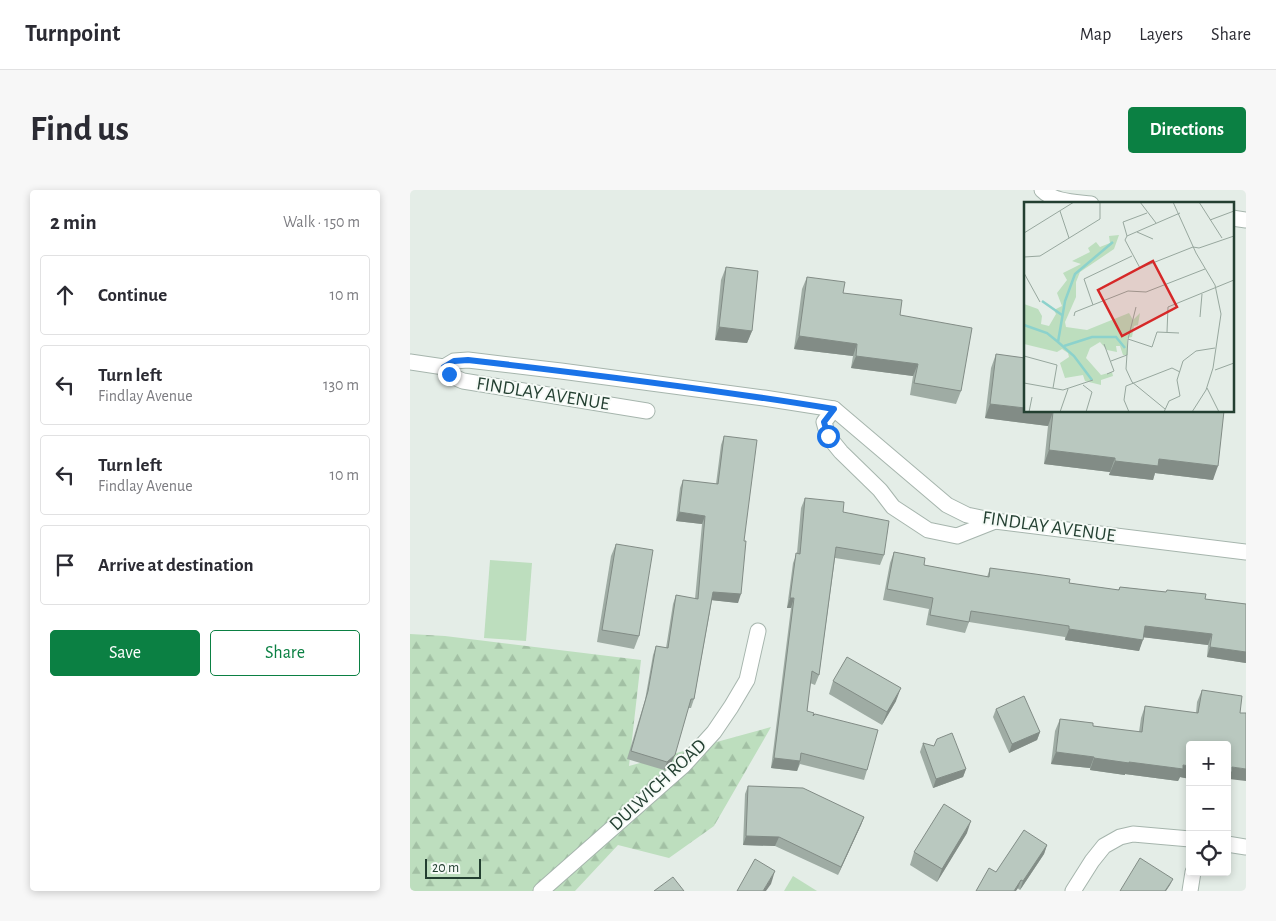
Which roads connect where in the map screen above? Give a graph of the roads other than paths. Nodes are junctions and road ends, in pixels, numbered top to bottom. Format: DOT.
graph roads {
  1 [pos="1044,192"];
  2 [pos="1074,202"];
  3 [pos="410,362"];
  4 [pos="444,367"];
  5 [pos="834,409"];
  6 [pos="647,411"];
  7 [pos="995,521"];
  8 [pos="1246,552"];
  9 [pos="758,631"];
  10 [pos="1186,840"];
  11 [pos="1231,845"];
  12 [pos="1246,847"];
  13 [pos="1192,876"];
  14 [pos="541,891"];
  15 [pos="1073,891"];
  16 [pos="1190,891"];
  1 -- 2 [label="street"];
  3 -- 4 [label="street, FINDLAY AVENUE"];
  4 -- 5 [label="street, FINDLAY AVENUE"];
  4 -- 6 [label="street, FINDLAY AVENUE"];
  5 -- 7 [label="street, FINDLAY AVENUE"];
  5 -- 7 [label="street"];
  7 -- 8 [label="street, FINDLAY AVENUE"];
  9 -- 14 [label="street, DULWICH ROAD"];
  10 -- 15 [label="street"];
  11 -- 12 [label="street"];
  13 -- 16 [label="street"];
}
